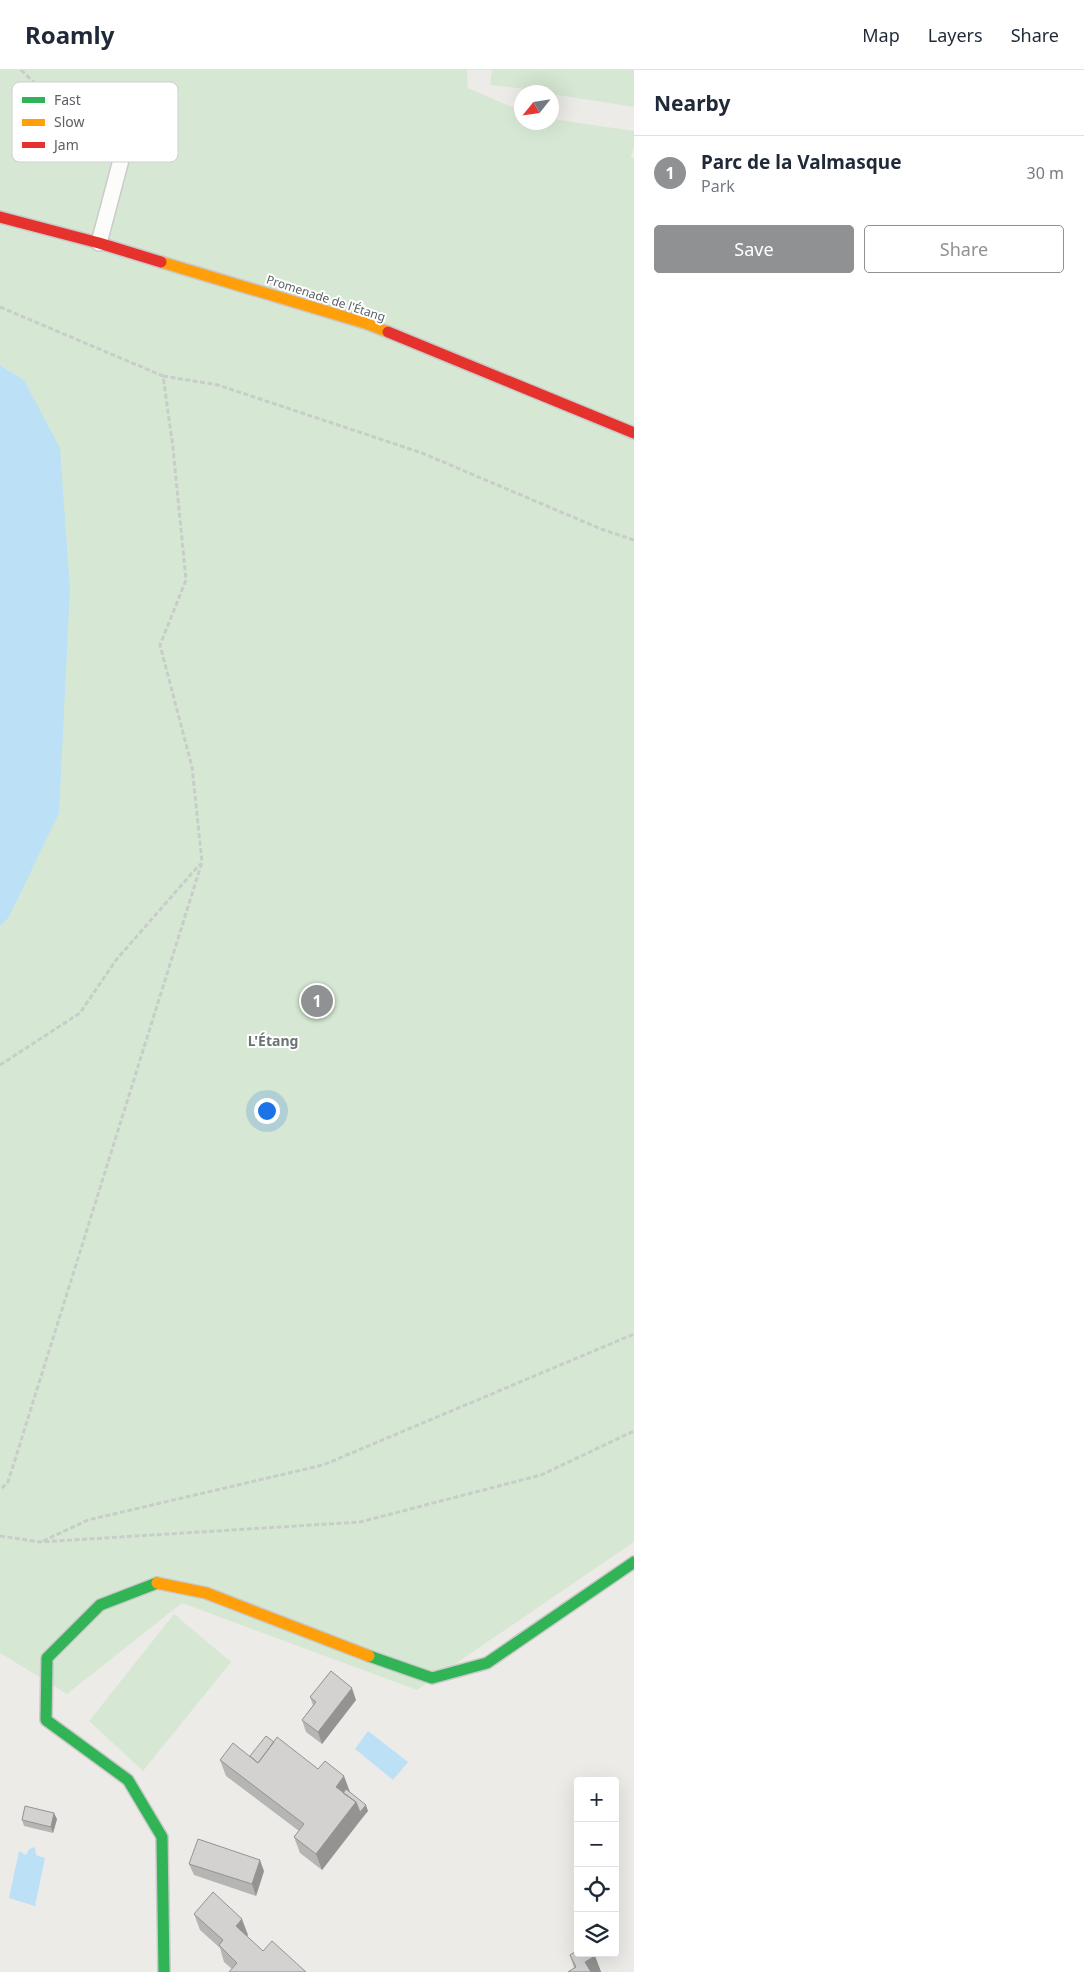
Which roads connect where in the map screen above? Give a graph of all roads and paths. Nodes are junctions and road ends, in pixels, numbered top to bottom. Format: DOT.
graph roads {
  1 [pos="21,70"];
  2 [pos="34,82"];
  3 [pos="120,162"];
  4 [pos="0,217"];
  5 [pos="99,243"];
  6 [pos="0,308"];
  7 [pos="163,376"];
  8 [pos="634,433"];
  9 [pos="634,540"];
  10 [pos="202,862"];
  11 [pos="0,1065"];
  12 [pos="634,1334"];
  13 [pos="634,1431"];
  14 [pos="0,1490"];
  15 [pos="0,1536"];
  16 [pos="40,1542"];
  17 [pos="634,1562"];
  18 [pos="164,1972"];
  1 -- 2 [label="path"];
  3 -- 5 [label="lane"];
  4 -- 5 [label="street, Promenade de l'Étang"];
  5 -- 8 [label="street, Promenade de l'Étang"];
  6 -- 7 [label="path"];
  7 -- 9 [label="path"];
  7 -- 10 [label="path"];
  10 -- 11 [label="path"];
  10 -- 14 [label="path"];
  12 -- 16 [label="path"];
  13 -- 16 [label="path"];
  15 -- 16 [label="path"];
  17 -- 18 [label="street"];
}
